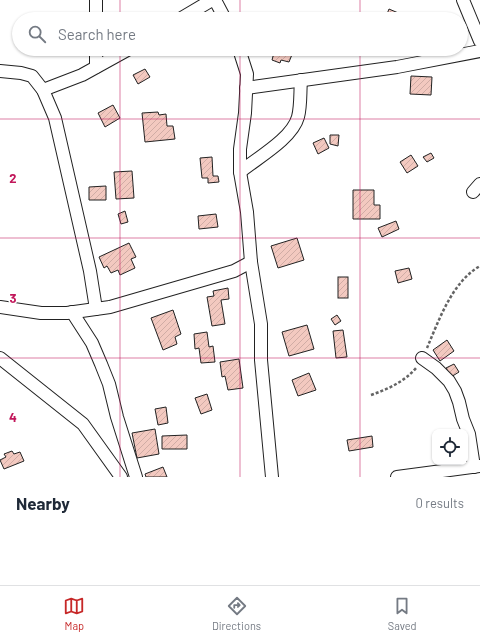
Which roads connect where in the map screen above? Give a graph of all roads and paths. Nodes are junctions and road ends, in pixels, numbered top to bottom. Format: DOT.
graph roads {
  1 [pos="96,0"];
  2 [pos="213,0"];
  3 [pos="463,0"];
  4 [pos="96,12"];
  5 [pos="192,12"];
  6 [pos="221,12"];
  7 [pos="468,12"];
  8 [pos="468,12"];
  9 [pos="480,41"];
  10 [pos="480,51"];
  11 [pos="468,53"];
  12 [pos="96,56"];
  13 [pos="116,56"];
  14 [pos="241,56"];
  15 [pos="454,56"];
  16 [pos="96,67"];
  17 [pos="0,71"];
  18 [pos="301,80"];
  19 [pos="246,88"];
  20 [pos="43,90"];
  21 [pos="240,172"];
  22 [pos="251,262"];
  23 [pos="480,266"];
  24 [pos="0,307"];
  25 [pos="96,309"];
  26 [pos="72,312"];
  27 [pos="0,358"];
  28 [pos="422,358"];
  29 [pos="371,395"];
  30 [pos="477,466"];
  31 [pos="121,477"];
  32 [pos="136,477"];
  33 [pos="272,477"];
  34 [pos="397,477"];
  1 -- 4 [label="street"];
  2 -- 5 [label="street"];
  2 -- 6 [label="street"];
  3 -- 7 [label="street"];
  8 -- 9 [label="street"];
  10 -- 11 [label="street"];
  12 -- 16 [label="street"];
  13 -- 16 [label="street"];
  14 -- 19 [label="street"];
  15 -- 18 [label="street"];
  16 -- 20 [label="street"];
  17 -- 20 [label="street"];
  18 -- 19 [label="street"];
  18 -- 21 [label="street"];
  19 -- 21 [label="street"];
  20 -- 25 [label="street"];
  21 -- 22 [label="street"];
  22 -- 25 [label="street"];
  22 -- 33 [label="street"];
  23 -- 28 [label="path"];
  24 -- 26 [label="street"];
  25 -- 26 [label="street"];
  26 -- 32 [label="street"];
  27 -- 31 [label="street"];
  28 -- 29 [label="path"];
  28 -- 30 [label="street"];
  30 -- 34 [label="street"];
}
